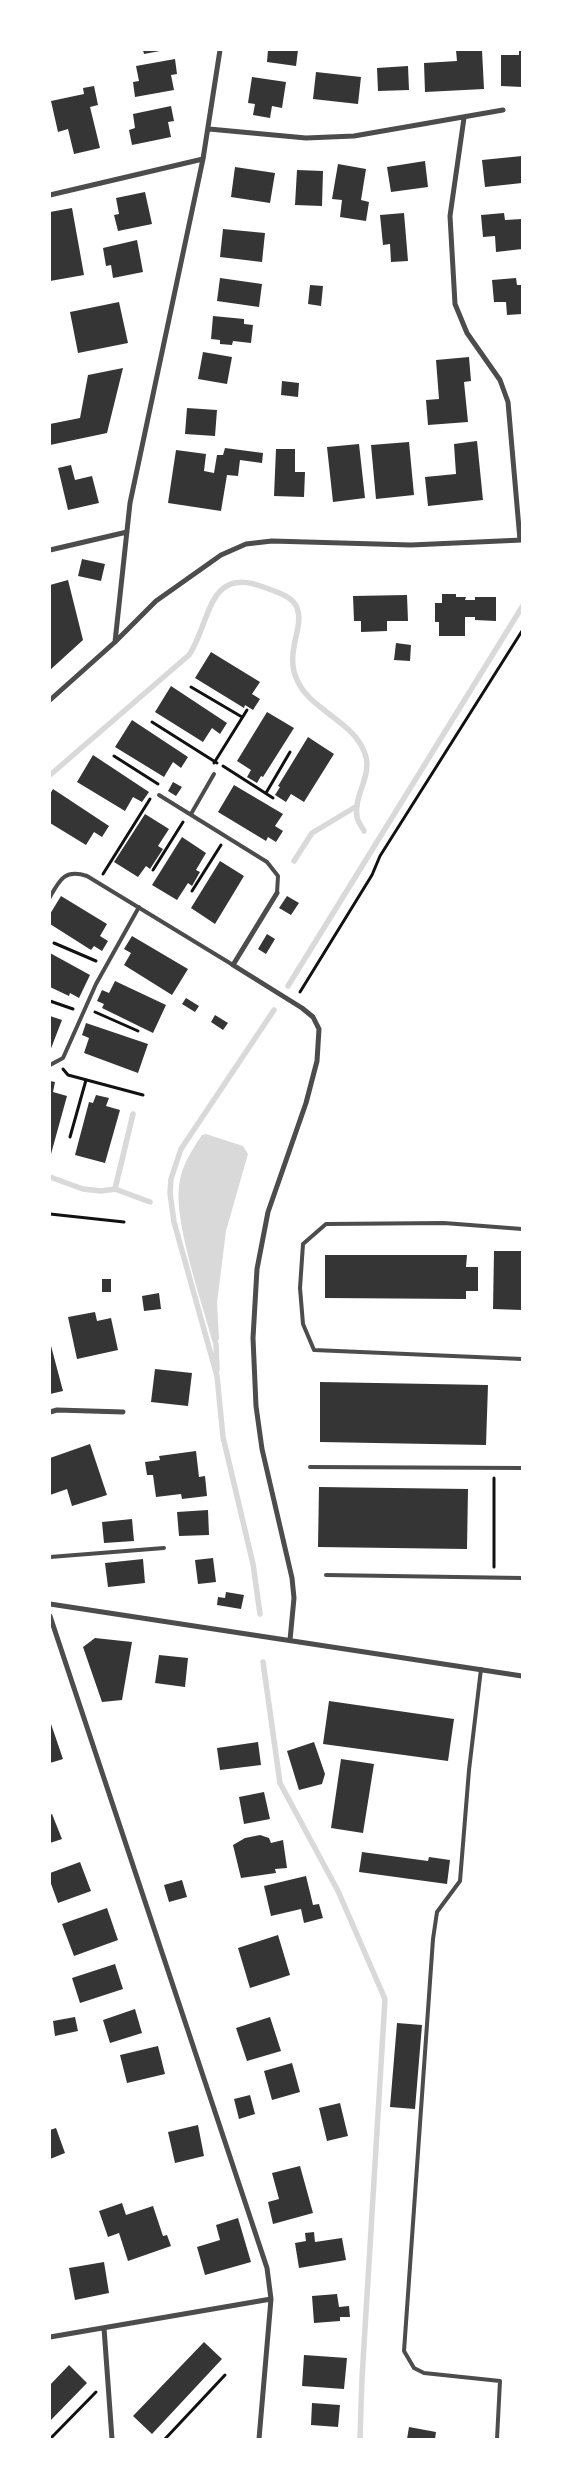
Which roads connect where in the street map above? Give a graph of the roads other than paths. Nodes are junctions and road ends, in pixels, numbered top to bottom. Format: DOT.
graph roads {
  1 [pos="220,50"];
  2 [pos="503,110"];
  3 [pos="464,118"];
  4 [pos="209,129"];
  5 [pos="203,159"];
  6 [pos="50,194"];
  7 [pos="127,532"];
  8 [pos="521,540"];
  9 [pos="50,550"];
  10 [pos="115,642"];
  11 [pos="50,700"];
  12 [pos="214,774"];
  13 [pos="159,794"];
  14 [pos="190,814"];
  15 [pos="277,892"];
  16 [pos="50,897"];
  17 [pos="139,907"];
  18 [pos="233,965"];
  19 [pos="50,1065"];
  20 [pos="522,1229"];
  21 [pos="522,1359"];
  22 [pos="50,1412"];
  23 [pos="123,1412"];
  24 [pos="310,1467"];
  25 [pos="522,1468"];
  26 [pos="164,1548"];
  27 [pos="50,1556"];
  28 [pos="326,1575"];
  29 [pos="522,1578"];
  30 [pos="50,1604"];
  31 [pos="50,1616"];
  32 [pos="290,1640"];
  33 [pos="481,1669"];
  34 [pos="522,1676"];
  35 [pos="271,2298"];
  36 [pos="104,2328"];
  37 [pos="50,2337"];
  38 [pos="112,2439"];
  39 [pos="259,2439"];
  40 [pos="497,2439"];
  1 -- 4 [label="street"];
  2 -- 3 [label="street"];
  3 -- 4 [label="street"];
  3 -- 8 [label="street"];
  4 -- 5 [label="street"];
  5 -- 6 [label="street"];
  5 -- 7 [label="street"];
  7 -- 9 [label="street"];
  7 -- 10 [label="street"];
  8 -- 10 [label="street"];
  10 -- 11 [label="street"];
  12 -- 14 [label="lane"];
  13 -- 14 [label="lane"];
  14 -- 15 [label="lane"];
  15 -- 18 [label="street"];
  16 -- 17 [label="lane"];
  17 -- 18 [label="lane"];
  17 -- 19 [label="lane"];
  18 -- 32 [label="street"];
  20 -- 21 [label="lane"];
  22 -- 23 [label="street"];
  24 -- 25 [label="lane"];
  26 -- 27 [label="lane"];
  28 -- 29 [label="lane"];
  30 -- 32 [label="street"];
  31 -- 35 [label="street"];
  32 -- 33 [label="street"];
  33 -- 34 [label="street"];
  33 -- 40 [label="lane"];
  35 -- 36 [label="street"];
  35 -- 39 [label="street"];
  36 -- 37 [label="street"];
  36 -- 38 [label="street"];
}
